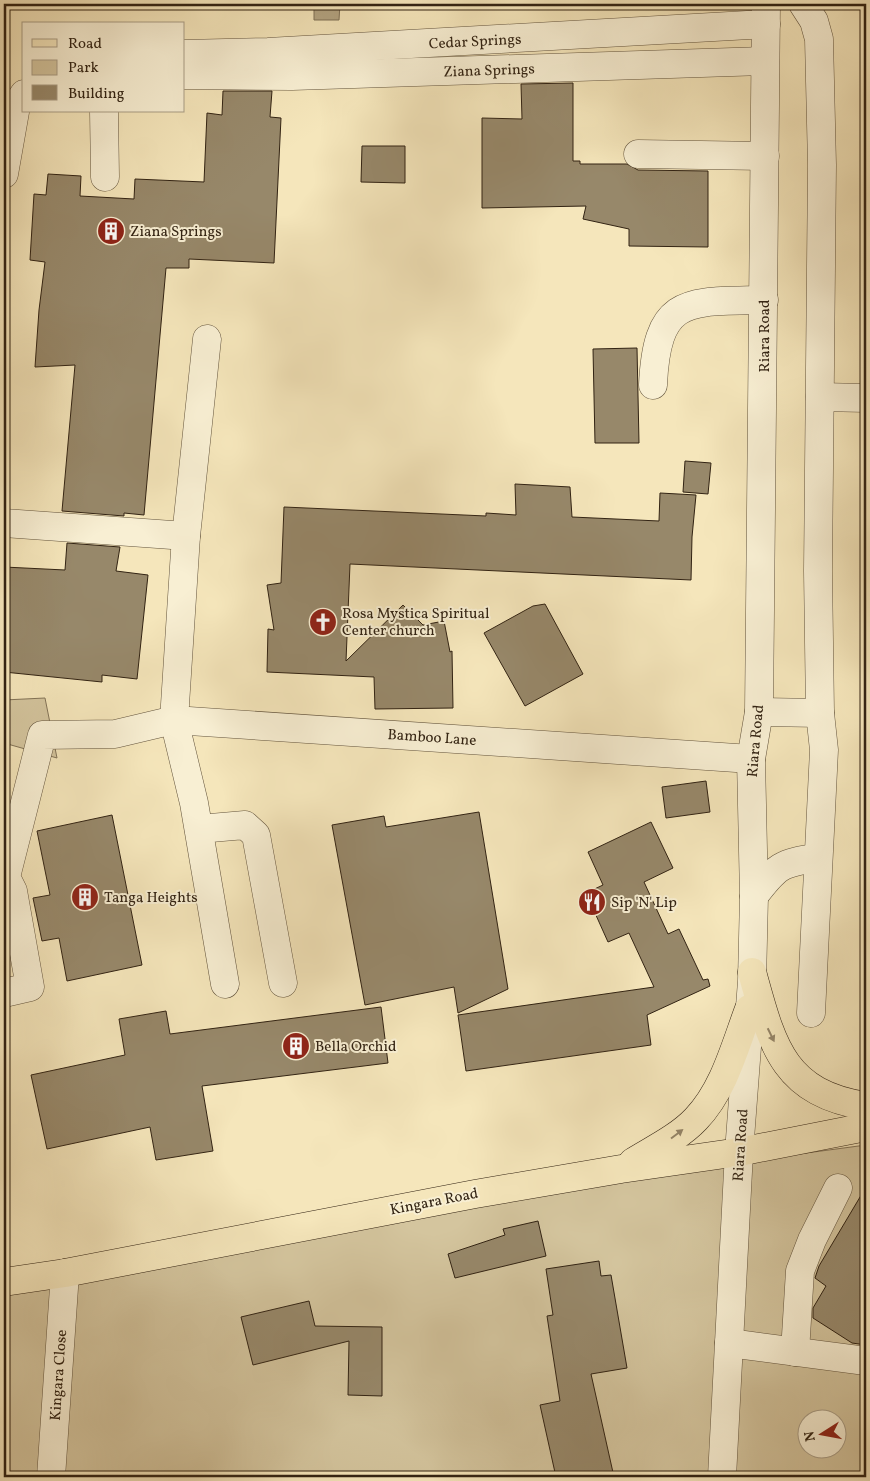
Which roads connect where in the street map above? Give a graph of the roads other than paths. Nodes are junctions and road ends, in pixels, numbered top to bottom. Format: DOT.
graph roads {
  1 [pos="803,4"];
  2 [pos="766,14"];
  3 [pos="185,54"];
  4 [pos="765,61"];
  5 [pos="185,75"];
  6 [pos="22,97"];
  7 [pos="104,112"];
  8 [pos="638,154"];
  9 [pos="765,156"];
  10 [pos="4,174"];
  11 [pos="105,177"];
  12 [pos="764,300"];
  13 [pos="207,339"];
  14 [pos="654,385"];
  15 [pos="820,397"];
  16 [pos="866,398"];
  17 [pos="4,523"];
  18 [pos="186,536"];
  19 [pos="759,712"];
  20 [pos="820,714"];
  21 [pos="174,720"];
  22 [pos="751,759"];
  23 [pos="199,829"];
  24 [pos="818,858"];
  25 [pos="5,877"];
  26 [pos="754,896"];
  27 [pos="752,972"];
  28 [pos="283,983"];
  29 [pos="224,984"];
  30 [pos="4,993"];
  31 [pos="750,1009"];
  32 [pos="811,1013"];
  33 [pos="866,1106"];
  34 [pos="866,1127"];
  35 [pos="739,1152"];
  36 [pos="621,1169"];
  37 [pos="838,1188"];
  38 [pos="65,1273"];
  39 [pos="4,1282"];
  40 [pos="729,1343"];
  41 [pos="795,1352"];
  42 [pos="866,1361"];
  43 [pos="51,1477"];
  44 [pos="722,1477"];
  1 -- 15 [label="street"];
  2 -- 3 [label="street, Cedar Springs"];
  2 -- 4 [label="street, Riara Road"];
  4 -- 5 [label="street, Ziana Springs"];
  4 -- 9 [label="street, Riara Road"];
  6 -- 10 [label="street"];
  7 -- 11 [label="street"];
  8 -- 9 [label="street"];
  9 -- 12 [label="street, Riara Road"];
  12 -- 14 [label="street"];
  12 -- 19 [label="street, Riara Road"];
  13 -- 18 [label="street"];
  15 -- 16 [label="street"];
  15 -- 20 [label="street"];
  17 -- 18 [label="street"];
  18 -- 21 [label="street"];
  19 -- 20 [label="street"];
  19 -- 22 [label="street, Riara Road"];
  20 -- 24 [label="street"];
  21 -- 22 [label="street, Bamboo Lane"];
  21 -- 23 [label="street"];
  21 -- 25 [label="street, Bamboo Lane"];
  22 -- 26 [label="street, Riara Road"];
  23 -- 28 [label="street"];
  23 -- 29 [label="street"];
  24 -- 26 [label="street"];
  24 -- 32 [label="street"];
  25 -- 30 [label="street"];
  26 -- 27 [label="street, Riara Road"];
  27 -- 31 [label="street, Riara Road"];
  27 -- 33 [label="main road, one-way"];
  31 -- 35 [label="street, Riara Road"];
  36 -- 31 [label="main road, one-way"];
  34 -- 35 [label="main road, Kingara Road"];
  35 -- 36 [label="main road, Kingara Road"];
  35 -- 40 [label="street, Riara Road"];
  36 -- 38 [label="main road, Kingara Road"];
  37 -- 41 [label="street"];
  38 -- 39 [label="main road, Kingara Road"];
  38 -- 43 [label="street, Kingara Close"];
  40 -- 41 [label="street"];
  40 -- 44 [label="street, Riara Road"];
  41 -- 42 [label="street"];
}
